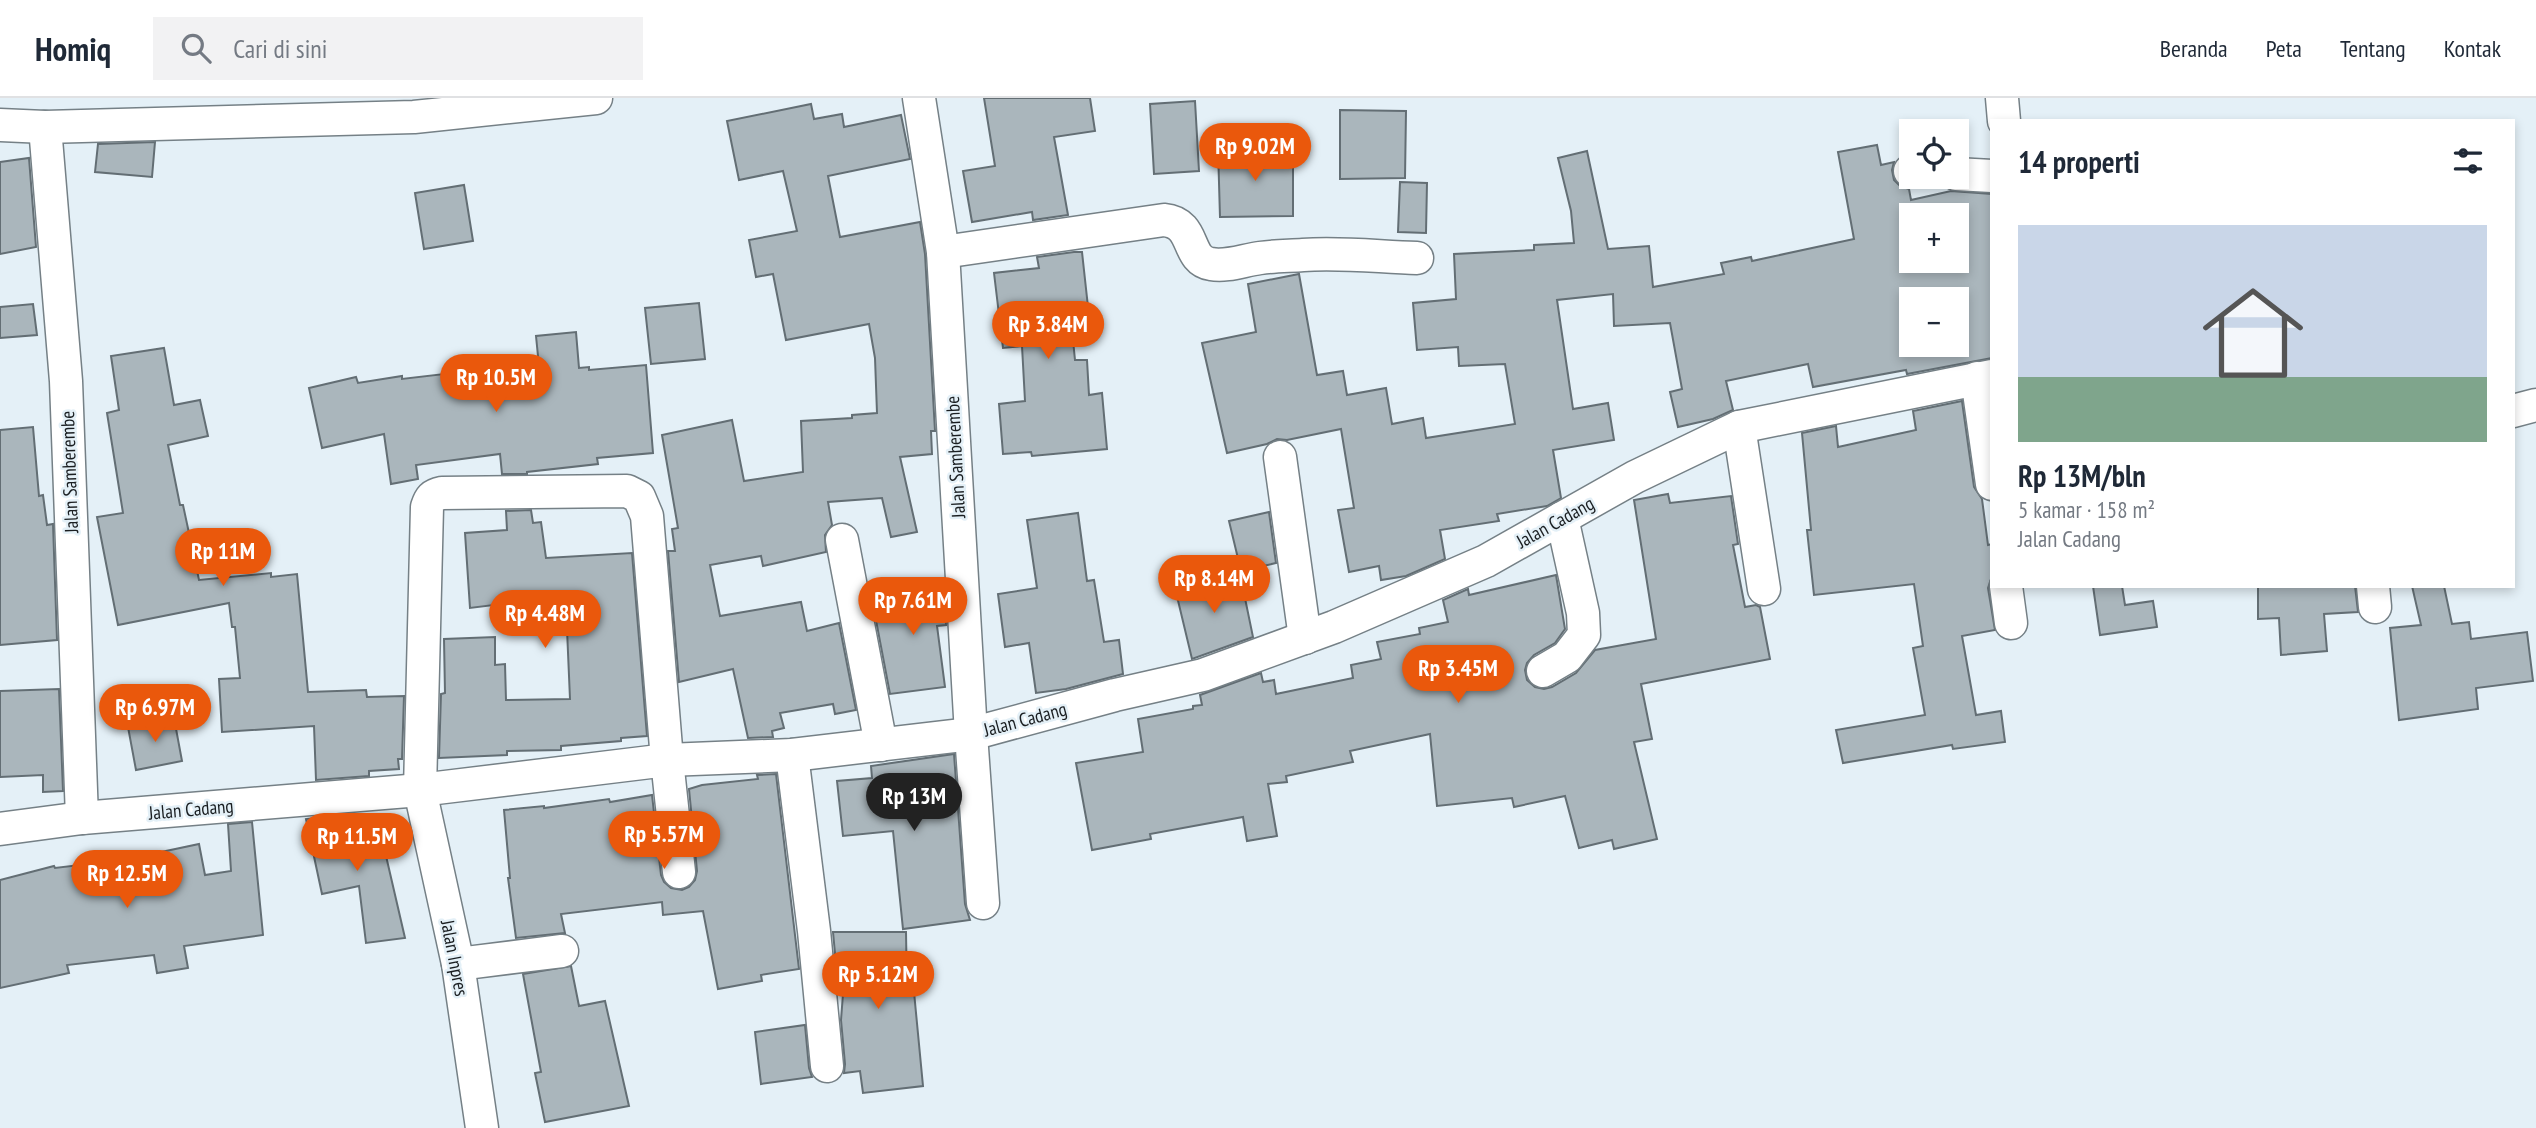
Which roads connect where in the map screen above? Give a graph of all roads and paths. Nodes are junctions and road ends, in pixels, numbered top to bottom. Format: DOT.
graph roads {
  1 [pos="596,98"];
  2 [pos="919,98"];
  3 [pos="2002,98"];
  4 [pos="2004,119"];
  5 [pos="0,125"];
  6 [pos="45,127"];
  7 [pos="1969,175"];
  8 [pos="1990,176"];
  9 [pos="943,252"];
  10 [pos="1417,258"];
  11 [pos="1984,377"];
  12 [pos="2536,405"];
  13 [pos="2515,410"];
  14 [pos="1739,427"];
  15 [pos="1280,457"];
  16 [pos="1990,457"];
  17 [pos="1562,518"];
  18 [pos="842,540"];
  19 [pos="2006,588"];
  20 [pos="1764,589"];
  21 [pos="2011,623"];
  22 [pos="1305,638"];
  23 [pos="1543,671"];
  24 [pos="971,734"];
  25 [pos="881,745"];
  26 [pos="792,755"];
  27 [pos="667,760"];
  28 [pos="420,790"];
  29 [pos="82,818"];
  30 [pos="0,829"];
  31 [pos="678,872"];
  32 [pos="984,903"];
  33 [pos="562,951"];
  34 [pos="458,964"];
  35 [pos="827,1066"];
  36 [pos="482,1128"];
  1 -- 6 [label="street"];
  2 -- 9 [label="street, Jalan Samberembe"];
  3 -- 4 [label="street"];
  5 -- 6 [label="street"];
  6 -- 29 [label="street, Jalan Samberembe"];
  7 -- 8 [label="street"];
  9 -- 10 [label="street"];
  9 -- 24 [label="street, Jalan Samberembe"];
  11 -- 14 [label="street, Jalan Cadang"];
  11 -- 16 [label="street"];
  12 -- 13 [label="street"];
  14 -- 17 [label="street, Jalan Cadang"];
  14 -- 20 [label="street"];
  15 -- 22 [label="street"];
  17 -- 22 [label="street, Jalan Cadang"];
  17 -- 23 [label="street"];
  18 -- 25 [label="street"];
  19 -- 21 [label="street"];
  22 -- 24 [label="street, Jalan Cadang"];
  24 -- 25 [label="street, Jalan Cadang"];
  24 -- 32 [label="street, Jalan Samberembe"];
  25 -- 26 [label="street, Jalan Cadang"];
  26 -- 27 [label="street, Jalan Cadang"];
  26 -- 35 [label="street"];
  27 -- 28 [label="street, Jalan Cadang"];
  27 -- 28 [label="street, Jalan Inpres"];
  27 -- 31 [label="street, Jalan Inpres"];
  28 -- 29 [label="street, Jalan Cadang"];
  28 -- 34 [label="street, Jalan Inpres"];
  29 -- 30 [label="street, Jalan Cadang"];
  33 -- 34 [label="street"];
  34 -- 36 [label="street, Jalan Inpres"];
}
